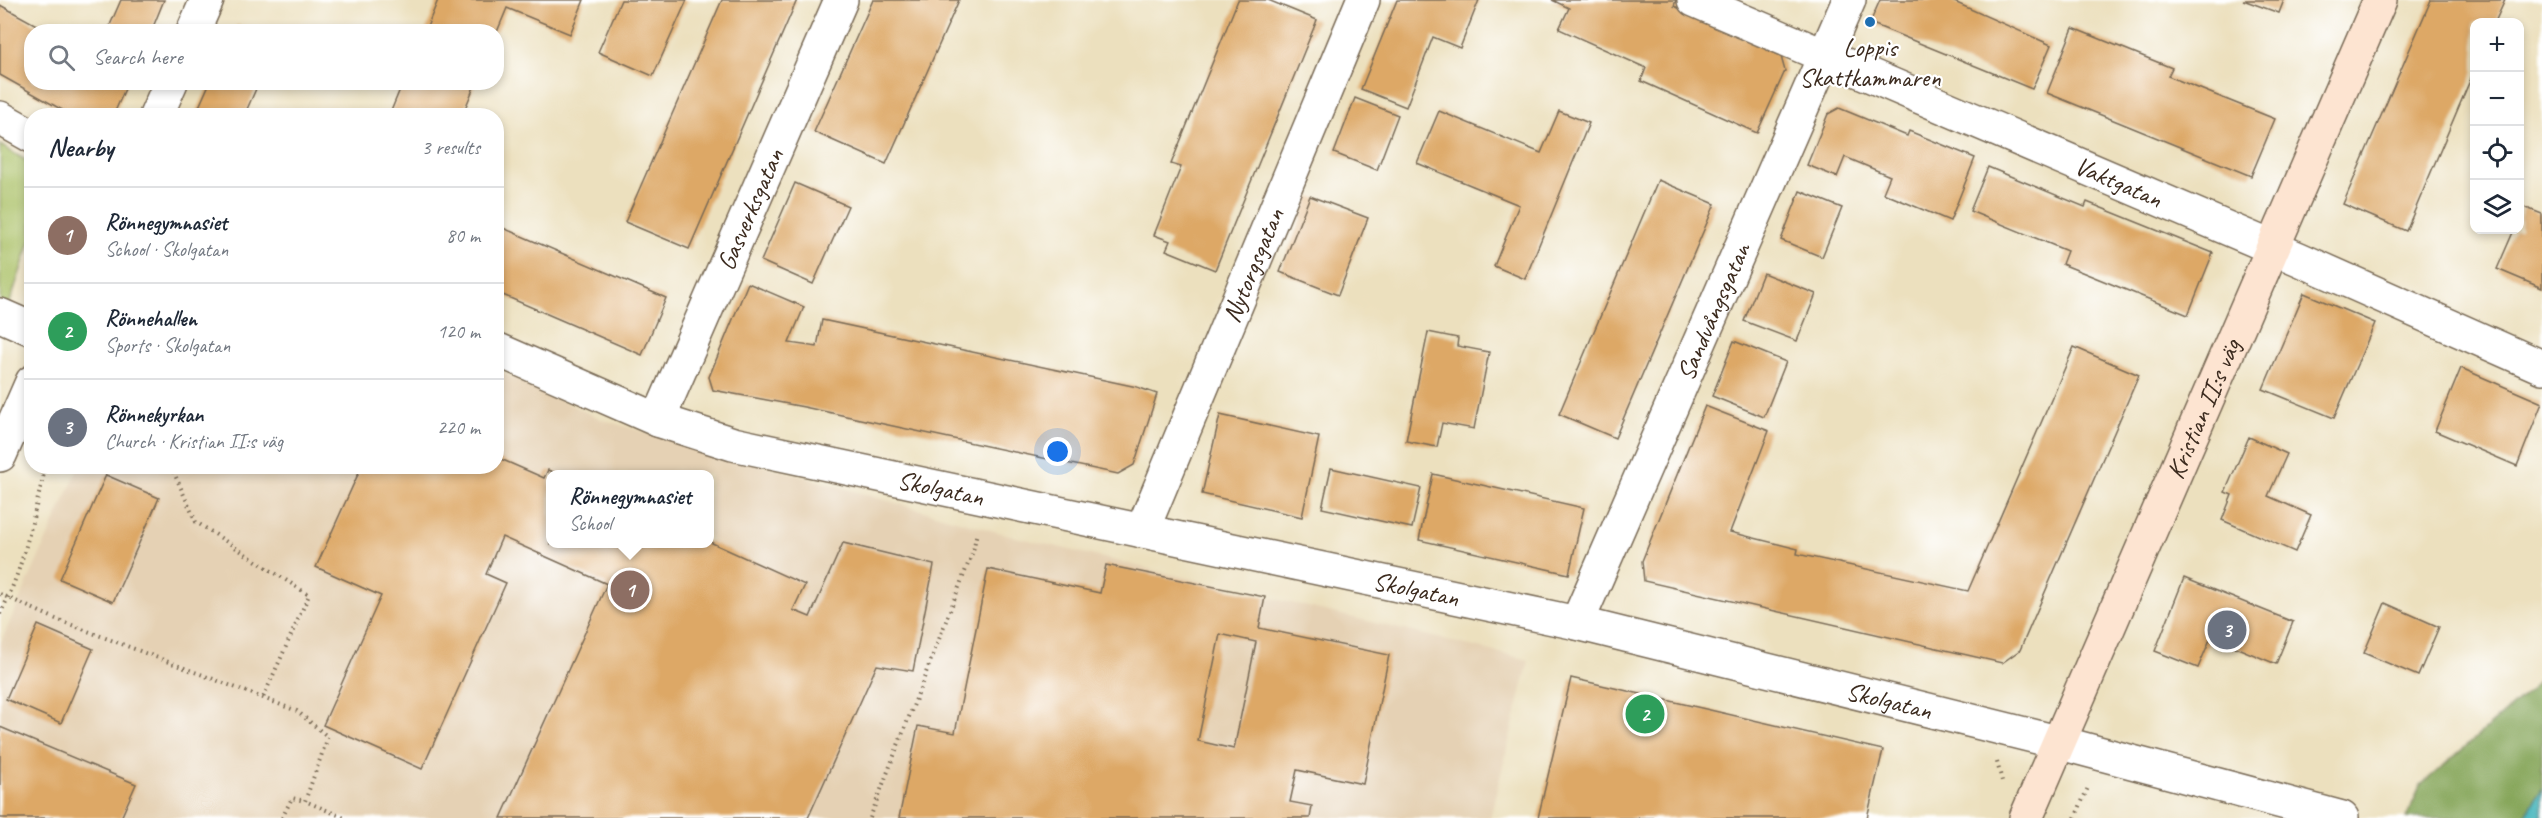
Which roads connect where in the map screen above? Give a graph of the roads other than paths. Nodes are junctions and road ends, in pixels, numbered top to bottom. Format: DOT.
graph roads {
  1 [pos="207,0"];
  2 [pos="842,0"];
  3 [pos="1363,0"];
  4 [pos="1694,0"];
  5 [pos="1849,0"];
  6 [pos="2380,0"];
  7 [pos="196,24"];
  8 [pos="1824,57"];
  9 [pos="167,90"];
  10 [pos="160,108"];
  11 [pos="0,118"];
  12 [pos="24,132"];
  13 [pos="2272,248"];
  14 [pos="0,315"];
  15 [pos="24,326"];
  16 [pos="504,353"];
  17 [pos="2542,367"];
  18 [pos="24,400"];
  19 [pos="658,420"];
  20 [pos="0,455"];
  21 [pos="1142,531"];
  22 [pos="1577,623"];
  23 [pos="2057,742"];
  24 [pos="2026,818"];
  25 [pos="2342,818"];
  1 -- 7 [label="street"];
  2 -- 19 [label="street, Gasverksgatan"];
  3 -- 21 [label="street, Nytorgsgatan"];
  4 -- 8 [label="street, Vaktgatan"];
  5 -- 8 [label="street, Sandvångsgatan"];
  6 -- 13 [label="main road, Kristian II:s väg"];
  8 -- 13 [label="street, Vaktgatan"];
  8 -- 22 [label="street, Sandvångsgatan"];
  9 -- 10 [label="street"];
  11 -- 12 [label="street"];
  13 -- 17 [label="street, Vaktgatan"];
  13 -- 23 [label="main road, Kristian II:s väg"];
  14 -- 15 [label="street"];
  16 -- 19 [label="street, Skolgatan"];
  18 -- 20 [label="street"];
  19 -- 21 [label="street, Skolgatan"];
  21 -- 22 [label="street, Skolgatan"];
  22 -- 23 [label="street, Skolgatan"];
  23 -- 24 [label="main road, Kristian II:s väg"];
  23 -- 25 [label="street, Skolgatan"];
}
